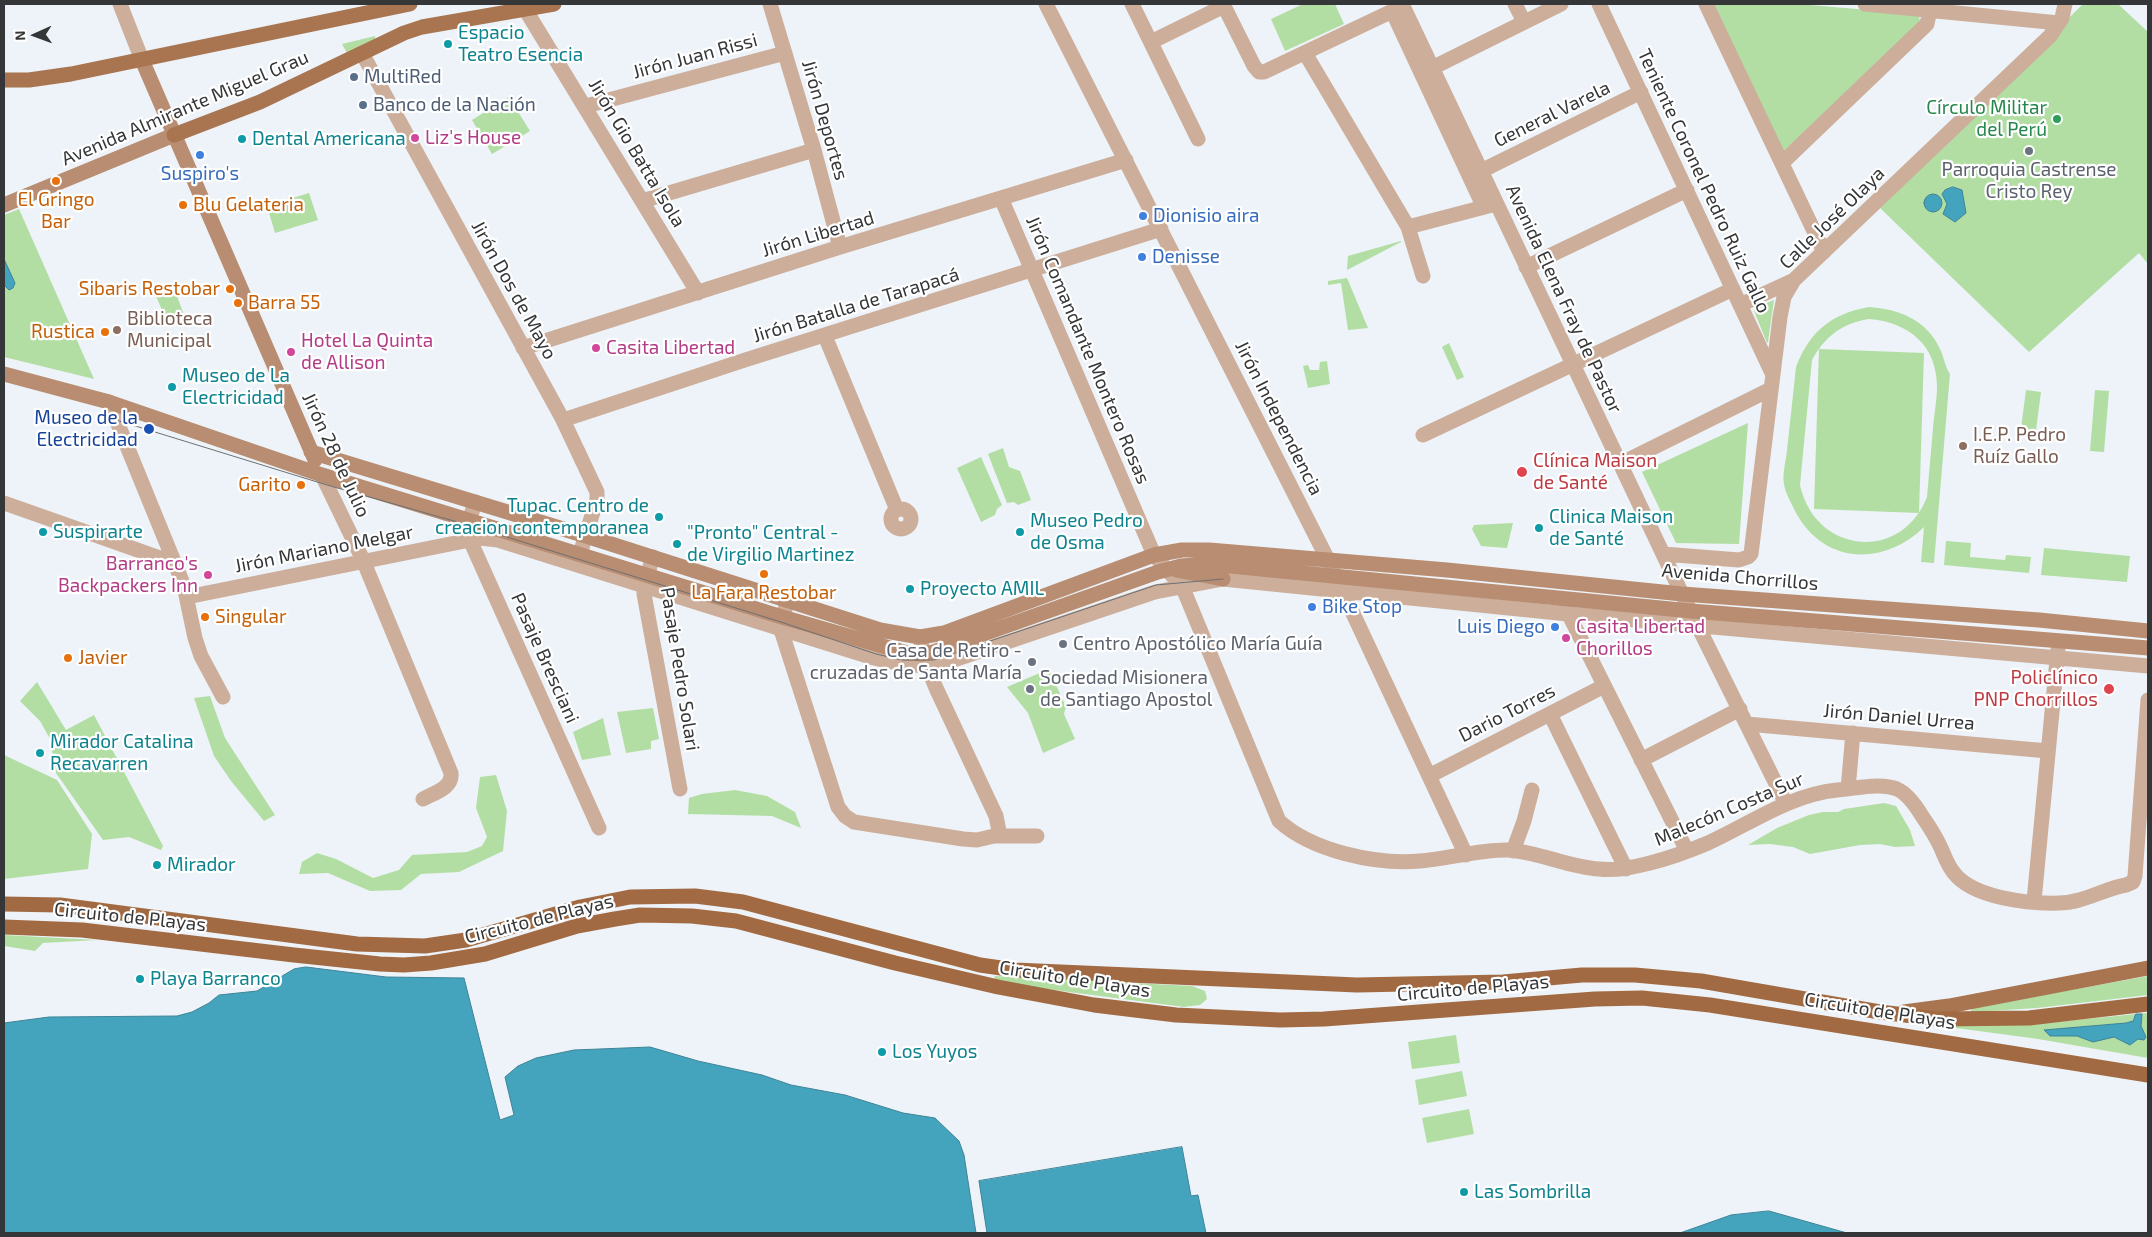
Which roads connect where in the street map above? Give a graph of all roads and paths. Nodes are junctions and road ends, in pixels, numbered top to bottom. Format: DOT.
graph roads {
  1 [pos="120,4"];
  2 [pos="410,4"];
  3 [pos="554,4"];
  4 [pos="770,4"];
  5 [pos="1046,4"];
  6 [pos="1132,4"];
  7 [pos="1515,4"];
  8 [pos="1561,4"];
  9 [pos="1599,4"];
  10 [pos="1706,4"];
  11 [pos="1865,4"];
  12 [pos="1224,5"];
  13 [pos="1909,6"];
  14 [pos="525,9"];
  15 [pos="1400,9"];
  16 [pos="1930,10"];
  17 [pos="2002,10"];
  18 [pos="2066,10"];
  19 [pos="1524,22"];
  20 [pos="1151,42"];
  21 [pos="362,53"];
  22 [pos="785,53"];
  23 [pos="1305,53"];
  24 [pos="142,60"];
  25 [pos="1432,68"];
  26 [pos="4,80"];
  27 [pos="1641,92"];
  28 [pos="586,106"];
  29 [pos="174,135"];
  30 [pos="1198,138"];
  31 [pos="814,150"];
  32 [pos="1126,160"];
  33 [pos="1782,162"];
  34 [pos="1481,171"];
  35 [pos="1686,190"];
  36 [pos="1001,198"];
  37 [pos="1480,199"];
  38 [pos="642,201"];
  39 [pos="1497,204"];
  40 [pos="4,205"];
  41 [pos="1408,227"];
  42 [pos="1161,229"];
  43 [pos="840,248"];
  44 [pos="1824,252"];
  45 [pos="1526,266"];
  46 [pos="1032,270"];
  47 [pos="1423,276"];
  48 [pos="1794,280"];
  49 [pos="1733,289"];
  50 [pos="698,293"];
  51 [pos="1740,305"];
  52 [pos="825,336"];
  53 [pos="523,348"];
  54 [pos="1574,365"];
  55 [pos="4,374"];
  56 [pos="1772,382"];
  57 [pos="109,402"];
  58 [pos="563,420"];
  59 [pos="1423,435"];
  60 [pos="311,452"];
  61 [pos="1620,464"];
  62 [pos="322,475"];
  63 [pos="475,502"];
  64 [pos="4,503"];
  65 [pos="897,510"];
  66 [pos="469,520"];
  67 [pos="586,536"];
  68 [pos="470,540"];
  69 [pos="580,554"];
  70 [pos="1663,554"];
  71 [pos="1154,555"];
  72 [pos="172,556"];
  73 [pos="653,557"];
  74 [pos="363,560"];
  75 [pos="1328,560"];
  76 [pos="1167,569"];
  77 [pos="1447,570"];
  78 [pos="1336,575"];
  79 [pos="1510,576"];
  80 [pos="1223,579"];
  81 [pos="645,580"];
  82 [pos="1602,585"];
  83 [pos="1181,586"];
  84 [pos="1445,586"];
  85 [pos="1343,592"];
  86 [pos="1509,593"];
  87 [pos="1682,594"];
  88 [pos="187,597"];
  89 [pos="1560,598"];
  90 [pos="788,600"];
  91 [pos="1600,602"];
  92 [pos="1691,611"];
  93 [pos="1568,614"];
  94 [pos="782,623"];
  95 [pos="1698,626"];
  96 [pos="2148,631"];
  97 [pos="920,638"];
  98 [pos="2058,642"];
  99 [pos="2148,648"];
  100 [pos="2057,658"];
  101 [pos="925,660"];
  102 [pos="2148,666"];
  103 [pos="1604,686"];
  104 [pos="223,697"];
  105 [pos="2148,700"];
  106 [pos="1740,709"];
  107 [pos="1550,714"];
  108 [pos="1747,724"];
  109 [pos="1853,733"];
  110 [pos="2048,751"];
  111 [pos="1641,760"];
  112 [pos="1429,776"];
  113 [pos="680,789"];
  114 [pos="1848,789"];
  115 [pos="1532,790"];
  116 [pos="423,799"];
  117 [pos="1786,804"];
  118 [pos="1279,821"];
  119 [pos="599,828"];
  120 [pos="1000,836"];
  121 [pos="1037,836"];
  122 [pos="1513,851"];
  123 [pos="1687,851"];
  124 [pos="1466,855"];
  125 [pos="1626,868"];
  126 [pos="2034,901"];
  127 [pos="4,904"];
  128 [pos="4,927"];
  129 [pos="2148,968"];
  130 [pos="2148,1004"];
  131 [pos="1880,1012"];
  132 [pos="2148,1074"];
  1 -- 24 [label="street"];
  2 -- 24 [label="main road"];
  3 -- 14 [label="main road, Avenida Almirante Miguel Grau"];
  4 -- 22 [label="street, Jirón Deportes"];
  5 -- 32 [label="street, Jirón Independencia"];
  6 -- 20 [label="street"];
  7 -- 19 [label="street"];
  8 -- 19 [label="street"];
  9 -- 27 [label="street, Teniente Coronel Pedro Ruiz Gallo"];
  10 -- 33 [label="street"];
  11 -- 13 [label="street"];
  12 -- 20 [label="street"];
  12 -- 23 [label="street"];
  13 -- 16 [label="street"];
  14 -- 21 [label="main road, Avenida Almirante Miguel Grau"];
  14 -- 28 [label="street, Jirón Gio Batta Isola"];
  15 -- 23 [label="street"];
  15 -- 25 [label="street, Avenida Elena Fray de Pastor"];
  15 -- 37 [label="street"];
  16 -- 17 [label="street"];
  16 -- 33 [label="street"];
  17 -- 18 [label="street"];
  18 -- 44 [label="street, Calle José Olaya"];
  19 -- 25 [label="street"];
  20 -- 30 [label="street"];
  21 -- 29 [label="main road, Avenida Almirante Miguel Grau"];
  21 -- 53 [label="street, Jirón Dos de Mayo"];
  22 -- 28 [label="street, Jirón Juan Rissi"];
  22 -- 31 [label="street, Jirón Deportes"];
  23 -- 41 [label="street"];
  24 -- 26 [label="main road"];
  24 -- 29 [label="main road, Jirón 28 de Julio"];
  25 -- 34 [label="street, Avenida Elena Fray de Pastor"];
  27 -- 34 [label="street, General Varela"];
  27 -- 35 [label="street, Teniente Coronel Pedro Ruiz Gallo"];
  28 -- 38 [label="street, Jirón Gio Batta Isola"];
  29 -- 40 [label="main road, Avenida Almirante Miguel Grau"];
  29 -- 60 [label="main road, Jirón 28 de Julio"];
  31 -- 38 [label="street"];
  31 -- 43 [label="street, Jirón Deportes"];
  32 -- 36 [label="street, Jirón Libertad"];
  32 -- 42 [label="street, Jirón Independencia"];
  33 -- 44 [label="street"];
  34 -- 39 [label="street, Avenida Elena Fray de Pastor"];
  35 -- 45 [label="street"];
  35 -- 49 [label="street, Teniente Coronel Pedro Ruiz Gallo"];
  36 -- 43 [label="street, Jirón Libertad"];
  36 -- 46 [label="street, Jirón Comandante Montero Rosas"];
  38 -- 50 [label="street, Jirón Gio Batta Isola"];
  39 -- 41 [label="street"];
  39 -- 45 [label="street, Avenida Elena Fray de Pastor"];
  41 -- 47 [label="street"];
  42 -- 46 [label="street, Jirón Batalla de Tarapacá"];
  42 -- 75 [label="street, Jirón Independencia"];
  43 -- 50 [label="street, Jirón Libertad"];
  44 -- 48 [label="street, Calle José Olaya"];
  45 -- 54 [label="street, Avenida Elena Fray de Pastor"];
  46 -- 52 [label="street, Jirón Batalla de Tarapacá"];
  46 -- 71 [label="street, Jirón Comandante Montero Rosas"];
  48 -- 51 [label="street"];
  48 -- 56 [label="street, Calle José Olaya"];
  49 -- 51 [label="street, Teniente Coronel Pedro Ruiz Gallo"];
  49 -- 54 [label="street"];
  50 -- 53 [label="street, Jirón Libertad"];
  51 -- 56 [label="street, Teniente Coronel Pedro Ruiz Gallo"];
  52 -- 58 [label="street, Jirón Batalla de Tarapacá"];
  52 -- 65 [label="street"];
  53 -- 58 [label="street, Jirón Dos de Mayo"];
  54 -- 59 [label="street"];
  54 -- 61 [label="street, Avenida Elena Fray de Pastor"];
  55 -- 57 [label="main road"];
  56 -- 61 [label="street"];
  56 -- 70 [label="street, Calle José Olaya"];
  57 -- 62 [label="main road"];
  57 -- 72 [label="street"];
  58 -- 67 [label="street, Jirón Dos de Mayo"];
  60 -- 62 [label="main road, Jirón 28 de Julio"];
  60 -- 63 [label="main road"];
  61 -- 70 [label="street, Avenida Elena Fray de Pastor"];
  62 -- 66 [label="main road"];
  62 -- 74 [label="street, Jirón 28 de Julio"];
  63 -- 66 [label="street, Pasaje Bresciani"];
  63 -- 67 [label="main road"];
  64 -- 72 [label="street"];
  66 -- 68 [label="street, Pasaje Bresciani"];
  66 -- 69 [label="main road"];
  67 -- 69 [label="street, Jirón Dos de Mayo"];
  67 -- 73 [label="main road"];
  68 -- 74 [label="street, Jirón Mariano Melgar"];
  68 -- 81 [label="street, Jirón Mariano Melgar"];
  68 -- 119 [label="street, Pasaje Bresciani"];
  69 -- 81 [label="main road"];
  70 -- 87 [label="street, Avenida Elena Fray de Pastor"];
  71 -- 75 [label="main road, Avenida Chorrillos"];
  71 -- 76 [label="street, Jirón Comandante Montero Rosas"];
  71 -- 97 [label="main road, Avenida Chorrillos"];
  72 -- 88 [label="street"];
  73 -- 81 [label="street, Pasaje Pedro Solari"];
  73 -- 90 [label="main road"];
  74 -- 88 [label="street, Jirón Mariano Melgar"];
  74 -- 116 [label="street, Jirón 28 de Julio"];
  75 -- 77 [label="main road, Avenida Chorrillos"];
  75 -- 78 [label="street, Jirón Independencia"];
  76 -- 78 [label="main road, Avenida Chorrillos"];
  76 -- 80 [label="main road"];
  76 -- 83 [label="street, Jirón Comandante Montero Rosas"];
  76 -- 101 [label="main road, Avenida Chorrillos"];
  77 -- 79 [label="main road, Avenida Chorrillos"];
  77 -- 84 [label="main road"];
  78 -- 84 [label="main road, Avenida Chorrillos"];
  78 -- 85 [label="street, Jirón Independencia"];
  79 -- 82 [label="main road, Avenida Chorrillos"];
  79 -- 86 [label="main road"];
  80 -- 83 [label="street"];
  80 -- 85 [label="street"];
  81 -- 94 [label="main road"];
  81 -- 113 [label="street, Pasaje Pedro Solari"];
  82 -- 87 [label="main road, Avenida Chorrillos"];
  82 -- 91 [label="main road"];
  83 -- 101 [label="street"];
  83 -- 118 [label="street, Jirón Comandante Montero Rosas"];
  84 -- 86 [label="main road, Avenida Chorrillos"];
  85 -- 93 [label="street"];
  85 -- 112 [label="street, Jirón Independencia"];
  86 -- 89 [label="main road, Avenida Chorrillos"];
  87 -- 92 [label="street, Avenida Elena Fray de Pastor"];
  87 -- 96 [label="main road, Avenida Chorrillos"];
  88 -- 104 [label="street"];
  89 -- 91 [label="main road, Avenida Chorrillos"];
  89 -- 93 [label="street"];
  90 -- 94 [label="street"];
  90 -- 97 [label="main road"];
  91 -- 92 [label="main road, Avenida Chorrillos"];
  92 -- 95 [label="street, Avenida Elena Fray de Pastor"];
  92 -- 98 [label="main road, Avenida Chorrillos"];
  93 -- 95 [label="street"];
  93 -- 103 [label="street"];
  94 -- 101 [label="main road"];
  94 -- 120 [label="street"];
  95 -- 100 [label="street"];
  95 -- 106 [label="street, Avenida Elena Fray de Pastor"];
  97 -- 101 [label="street"];
  98 -- 99 [label="main road, Avenida Chorrillos"];
  98 -- 100 [label="street"];
  100 -- 102 [label="street"];
  100 -- 110 [label="street"];
  101 -- 120 [label="street"];
  103 -- 107 [label="street, Dario Torres"];
  103 -- 111 [label="street"];
  105 -- 126 [label="street, Malecón Costa Sur"];
  106 -- 108 [label="street, Avenida Elena Fray de Pastor"];
  106 -- 111 [label="street"];
  107 -- 112 [label="street, Dario Torres"];
  107 -- 125 [label="street"];
  108 -- 109 [label="street, Jirón Daniel Urrea"];
  108 -- 117 [label="street, Avenida Elena Fray de Pastor"];
  109 -- 110 [label="street, Jirón Daniel Urrea"];
  109 -- 114 [label="street"];
  110 -- 126 [label="street"];
  111 -- 123 [label="street"];
  112 -- 124 [label="street, Jirón Independencia"];
  114 -- 117 [label="street, Malecón Costa Sur"];
  114 -- 126 [label="street, Malecón Costa Sur"];
  115 -- 122 [label="street"];
  117 -- 123 [label="street, Malecón Costa Sur"];
  118 -- 124 [label="street, Malecón Costa Sur"];
  120 -- 121 [label="street"];
  122 -- 124 [label="street, Malecón Costa Sur"];
  122 -- 125 [label="street, Malecón Costa Sur"];
  123 -- 125 [label="street, Malecón Costa Sur"];
  127 -- 131 [label="highway, Circuito de Playas"];
  128 -- 132 [label="highway, Circuito de Playas"];
  129 -- 131 [label="main road"];
  130 -- 131 [label="highway, Circuito de Playas"];
}
